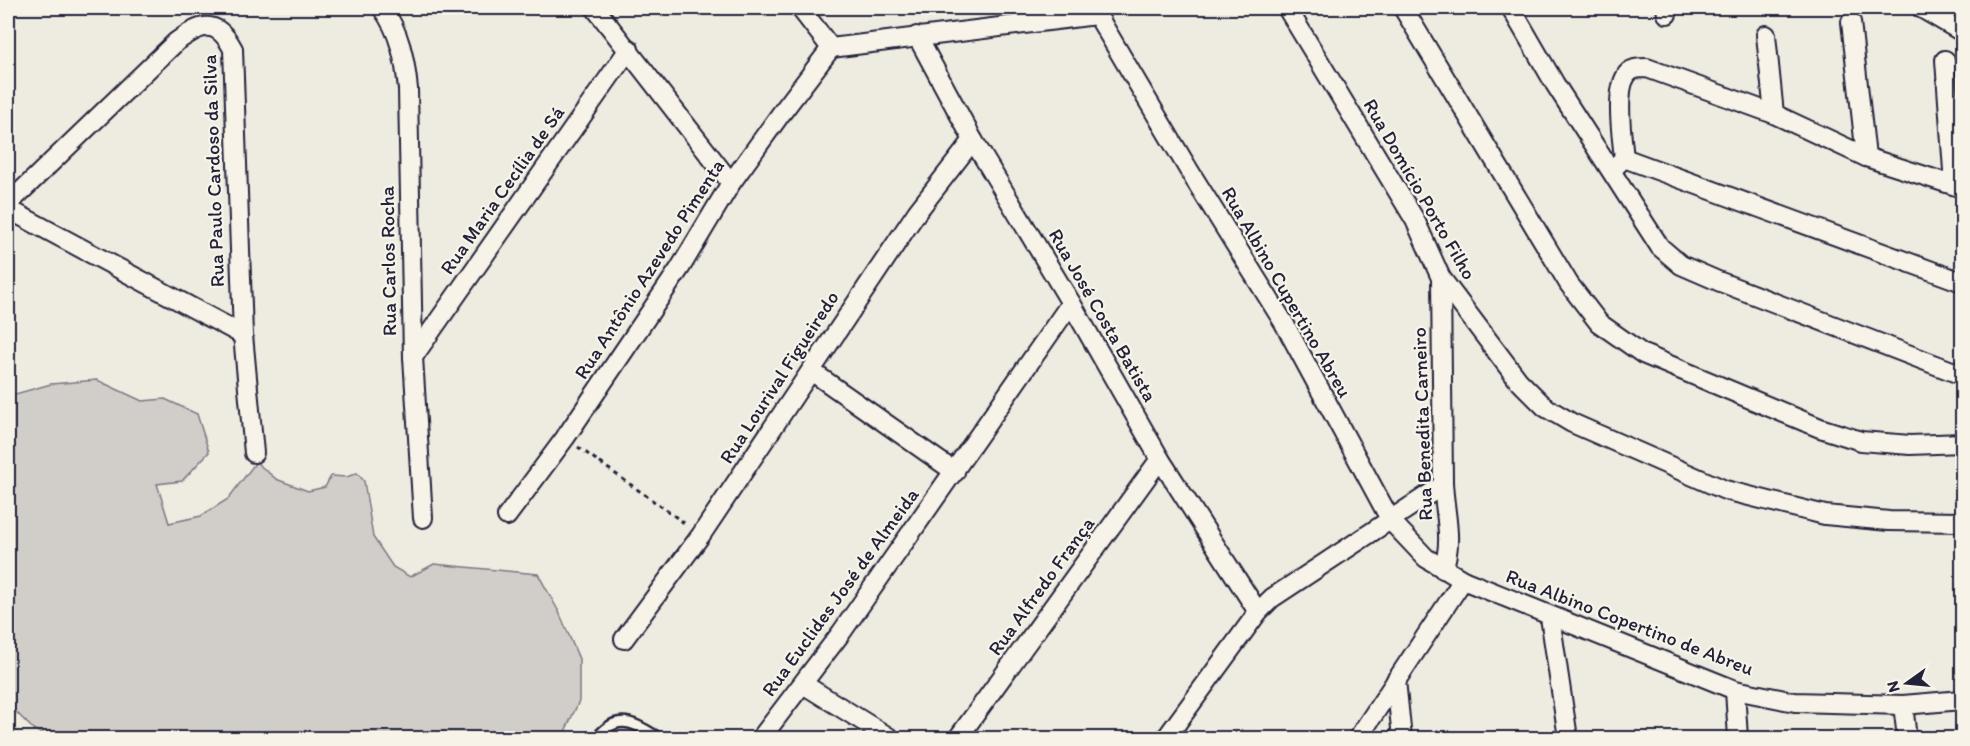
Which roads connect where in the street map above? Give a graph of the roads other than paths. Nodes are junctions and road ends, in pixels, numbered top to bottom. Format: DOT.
graph roads {
  1 [pos="382,8"];
  2 [pos="595,8"];
  3 [pos="800,8"];
  4 [pos="1287,8"];
  5 [pos="1403,8"];
  6 [pos="1511,8"];
  7 [pos="1921,8"];
  8 [pos="1095,11"];
  9 [pos="1851,22"];
  10 [pos="1962,32"];
  11 [pos="1766,35"];
  12 [pos="917,36"];
  13 [pos="831,48"];
  14 [pos="629,49"];
  15 [pos="1945,60"];
  16 [pos="1774,114"];
  17 [pos="973,140"];
  18 [pos="1866,157"];
  19 [pos="1624,158"];
  20 [pos="1610,171"];
  21 [pos="731,183"];
  22 [pos="1958,186"];
  23 [pos="8,204"];
  24 [pos="8,209"];
  25 [pos="1441,278"];
  26 [pos="1962,282"];
  27 [pos="1071,303"];
  28 [pos="243,334"];
  29 [pos="413,357"];
  30 [pos="811,371"];
  31 [pos="1962,375"];
  32 [pos="1962,443"];
  33 [pos="254,453"];
  34 [pos="1161,459"];
  35 [pos="955,472"];
  36 [pos="1443,485"];
  37 [pos="507,516"];
  38 [pos="423,518"];
  39 [pos="1391,521"];
  40 [pos="1962,522"];
  41 [pos="1443,569"];
  42 [pos="1463,580"];
  43 [pos="1258,612"];
  44 [pos="1550,616"];
  45 [pos="624,639"];
  46 [pos="1396,680"];
  47 [pos="802,684"];
  48 [pos="1736,690"];
  49 [pos="1962,700"];
  50 [pos="1903,705"];
  51 [pos="598,738"];
  52 [pos="660,738"];
  53 [pos="761,738"];
  54 [pos="890,738"];
  55 [pos="958,738"];
  56 [pos="1166,738"];
  57 [pos="1359,738"];
  58 [pos="1402,738"];
  59 [pos="1568,738"];
  60 [pos="1738,738"];
  61 [pos="1907,738"];
  1 -- 29 [label="street, Rua Carlos Rocha"];
  2 -- 14 [label="street"];
  3 -- 13 [label="street"];
  4 -- 25 [label="street, Rua Domício Porto Filho"];
  5 -- 32 [label="street"];
  6 -- 20 [label="street"];
  7 -- 10 [label="street"];
  8 -- 12 [label="street"];
  8 -- 39 [label="street, Rua Albino Cupertino Abreu"];
  9 -- 18 [label="street"];
  11 -- 16 [label="street"];
  12 -- 13 [label="street"];
  12 -- 17 [label="street, Rua José Costa Batista"];
  13 -- 21 [label="street, Rua Antônio Azevedo Pimenta"];
  14 -- 21 [label="street"];
  14 -- 29 [label="street, Rua Maria Cecília de Sá"];
  15 -- 22 [label="street"];
  16 -- 18 [label="street"];
  16 -- 19 [label="street"];
  17 -- 27 [label="street, Rua José Costa Batista"];
  17 -- 30 [label="street, Rua Lourival Figueiredo"];
  18 -- 22 [label="street"];
  19 -- 20 [label="street"];
  19 -- 26 [label="street"];
  20 -- 31 [label="street"];
  21 -- 37 [label="street, Rua Antônio Azevedo Pimenta"];
  23 -- 28 [label="street, Rua Paulo Cardoso da Silva"];
  24 -- 28 [label="street"];
  25 -- 36 [label="street, Rua Benedita Carneiro"];
  25 -- 40 [label="street, Rua Domício Porto Filho"];
  27 -- 34 [label="street, Rua José Costa Batista"];
  27 -- 35 [label="street, Rua Euclides José de Almeida"];
  28 -- 33 [label="street, Rua Paulo Cardoso da Silva"];
  29 -- 38 [label="street, Rua Carlos Rocha"];
  30 -- 35 [label="street"];
  30 -- 45 [label="street, Rua Lourival Figueiredo"];
  34 -- 43 [label="street, Rua José Costa Batista"];
  34 -- 55 [label="street, Rua Alfredo França"];
  35 -- 47 [label="street, Rua Euclides José de Almeida"];
  36 -- 39 [label="street"];
  36 -- 41 [label="street, Rua Benedita Carneiro"];
  39 -- 41 [label="street, Rua Albino Cupertino Abreu"];
  39 -- 43 [label="street"];
  41 -- 42 [label="street, Rua Albino Cupertino Abreu"];
  42 -- 44 [label="street, Rua Albino Copertino de Abreu"];
  42 -- 46 [label="street"];
  43 -- 56 [label="street"];
  44 -- 48 [label="street, Rua Albino Copertino de Abreu"];
  44 -- 59 [label="street"];
  46 -- 57 [label="street"];
  46 -- 58 [label="street"];
  47 -- 53 [label="street, Rua Euclides José de Almeida"];
  47 -- 54 [label="street"];
  48 -- 50 [label="street, Rua Albino Copertino de Abreu"];
  48 -- 60 [label="street"];
  49 -- 50 [label="street, Rua Albino Copertino de Abreu"];
  50 -- 61 [label="street"];
  51 -- 52 [label="lane"];
}
